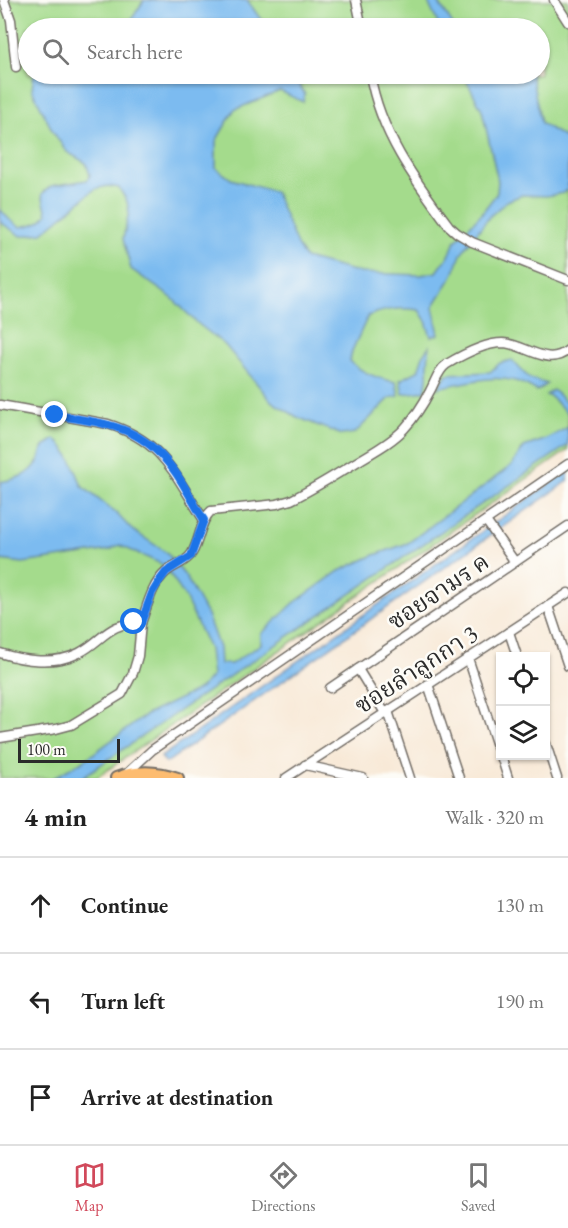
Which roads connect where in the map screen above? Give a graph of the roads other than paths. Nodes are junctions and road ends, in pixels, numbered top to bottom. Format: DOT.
graph roads {
  1 [pos="4,0"];
  2 [pos="356,0"];
  3 [pos="554,0"];
  4 [pos="360,18"];
  5 [pos="568,22"];
  6 [pos="16,67"];
  7 [pos="372,84"];
  8 [pos="568,280"];
  9 [pos="568,350"];
  10 [pos="0,405"];
  11 [pos="568,464"];
  12 [pos="204,520"];
  13 [pos="568,526"];
  14 [pos="491,527"];
  15 [pos="515,562"];
  16 [pos="568,593"];
  17 [pos="548,606"];
  18 [pos="141,623"];
  19 [pos="509,632"];
  20 [pos="515,652"];
  21 [pos="0,653"];
  22 [pos="468,658"];
  23 [pos="568,666"];
  24 [pos="358,669"];
  25 [pos="428,684"];
  26 [pos="330,688"];
  27 [pos="386,712"];
  28 [pos="0,738"];
  29 [pos="496,740"];
  30 [pos="550,756"];
  31 [pos="503,760"];
  32 [pos="305,765"];
  33 [pos="121,776"];
  34 [pos="178,778"];
  35 [pos="286,778"];
  36 [pos="363,778"];
  37 [pos="410,778"];
  38 [pos="459,778"];
  39 [pos="508,778"];
  40 [pos="557,778"];
  1 -- 6 [label="street"];
  2 -- 4 [label="street"];
  3 -- 5 [label="street"];
  7 -- 8 [label="street"];
  9 -- 12 [label="street"];
  10 -- 12 [label="street"];
  11 -- 14 [label="street"];
  12 -- 18 [label="street"];
  13 -- 15 [label="street, ซอยจามร ค"];
  14 -- 15 [label="street"];
  14 -- 33 [label="street"];
  15 -- 24 [label="street, ซอยจามร ค"];
  16 -- 17 [label="street, ซอยลำลูกกา 3"];
  17 -- 19 [label="street, ซอยลำลูกกา 3"];
  17 -- 23 [label="street"];
  18 -- 21 [label="street"];
  18 -- 28 [label="street"];
  19 -- 20 [label="street"];
  19 -- 22 [label="street, ซอยลำลูกกา 3"];
  22 -- 25 [label="street, ซอยลำลูกกา 3"];
  22 -- 29 [label="street"];
  24 -- 26 [label="street, ซอยจามร ค"];
  24 -- 27 [label="street"];
  25 -- 27 [label="street, ซอยลำลูกกา 3"];
  25 -- 38 [label="street"];
  27 -- 32 [label="street, ซอยลำลูกกา 3"];
  27 -- 37 [label="street"];
  30 -- 40 [label="street"];
  31 -- 39 [label="street"];
  32 -- 35 [label="street, ซอยลำลูกกา 3"];
  32 -- 36 [label="street"];
  33 -- 34 [label="main road"];
}
